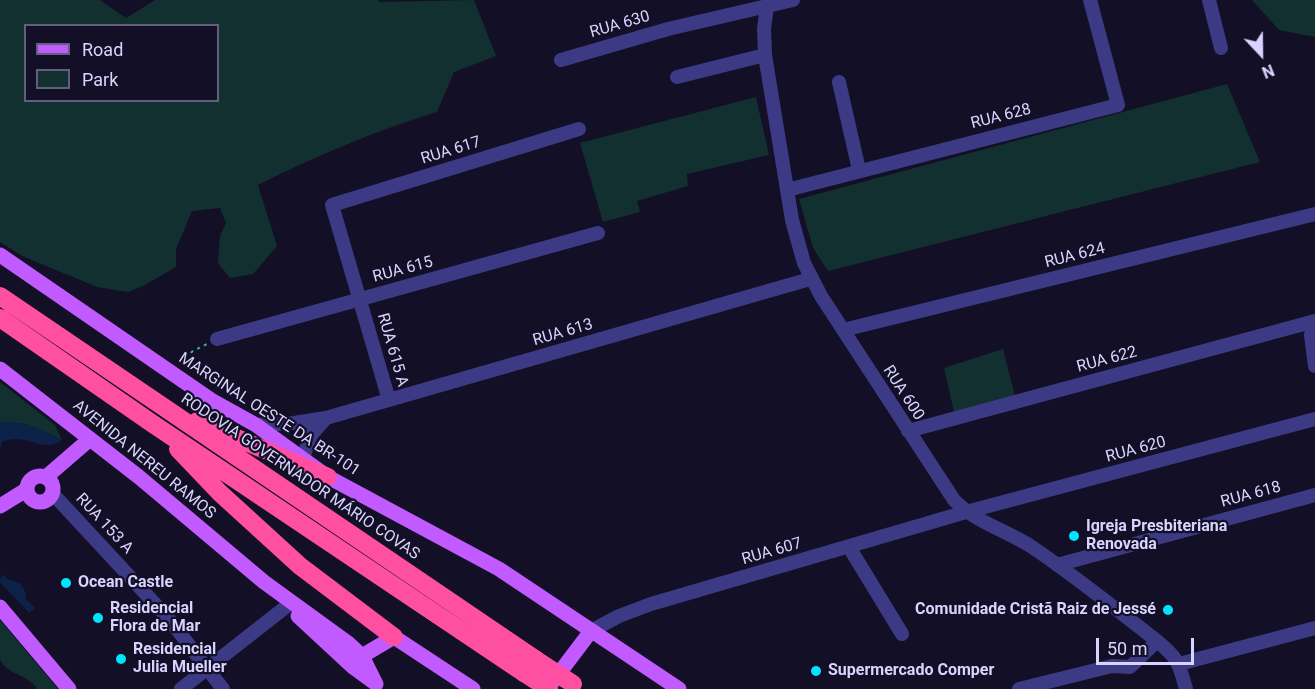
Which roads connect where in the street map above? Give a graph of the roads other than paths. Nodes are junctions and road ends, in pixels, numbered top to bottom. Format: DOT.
graph roads {
  1 [pos="793,0"];
  2 [pos="1090,0"];
  3 [pos="1209,0"];
  4 [pos="767,6"];
  5 [pos="1221,48"];
  6 [pos="765,55"];
  7 [pos="561,60"];
  8 [pos="677,77"];
  9 [pos="839,82"];
  10 [pos="579,129"];
  11 [pos="859,171"];
  12 [pos="787,190"];
  13 [pos="332,205"];
  14 [pos="1315,214"];
  15 [pos="598,234"];
  16 [pos="0,255"];
  17 [pos="810,279"];
  18 [pos="0,296"];
  19 [pos="360,299"];
  20 [pos="0,318"];
  21 [pos="1315,323"];
  22 [pos="843,330"];
  23 [pos="217,339"];
  24 [pos="1315,366"];
  25 [pos="0,369"];
  26 [pos="389,400"];
  27 [pos="159,404"];
  28 [pos="326,418"];
  29 [pos="1315,419"];
  30 [pos="153,424"];
  31 [pos="256,425"];
  32 [pos="908,431"];
  33 [pos="90,439"];
  34 [pos="303,459"];
  35 [pos="46,477"];
  36 [pos="328,477"];
  37 [pos="26,490"];
  38 [pos="52,494"];
  39 [pos="1315,495"];
  40 [pos="0,506"];
  41 [pos="966,512"];
  42 [pos="849,547"];
  43 [pos="1058,565"];
  44 [pos="264,582"];
  45 [pos="287,606"];
  46 [pos="0,607"];
  47 [pos="1315,628"];
  48 [pos="591,631"];
  49 [pos="902,634"];
  50 [pos="394,637"];
  51 [pos="1157,641"];
  52 [pos="333,649"];
  53 [pos="362,656"];
  54 [pos="1179,664"];
  55 [pos="530,666"];
  56 [pos="207,669"];
  57 [pos="378,686"];
  58 [pos="576,687"];
  59 [pos="69,689"];
  60 [pos="181,689"];
  61 [pos="223,689"];
  62 [pos="473,689"];
  63 [pos="548,689"];
  64 [pos="679,689"];
  65 [pos="1019,689"];
  66 [pos="1186,689"];
  1 -- 4 [label="street, RUA 630"];
  2 -- 11 [label="street, RUA 628"];
  3 -- 5 [label="street"];
  4 -- 6 [label="street, RUA 600"];
  4 -- 7 [label="street, RUA 630"];
  6 -- 8 [label="street"];
  6 -- 12 [label="street, RUA 600"];
  9 -- 11 [label="street"];
  10 -- 13 [label="street, RUA 617"];
  11 -- 12 [label="street, RUA 628"];
  12 -- 17 [label="street, RUA 600"];
  13 -- 19 [label="street, RUA 615 A"];
  14 -- 22 [label="street, RUA 624"];
  15 -- 19 [label="street, RUA 615"];
  16 -- 31 [label="main road, MARGINAL OESTE DA BR-101"];
  17 -- 22 [label="street, RUA 600"];
  17 -- 26 [label="street, RUA 613"];
  18 -- 27 [label="highway, RODOVIA GOVERNADOR MÁRIO COVAS"];
  19 -- 23 [label="street, RUA 615"];
  19 -- 26 [label="street, RUA 615 A"];
  20 -- 30 [label="highway, RODOVIA GOVERNADOR MÁRIO COVAS"];
  21 -- 24 [label="street"];
  21 -- 32 [label="street, RUA 622"];
  22 -- 32 [label="street, RUA 600"];
  25 -- 33 [label="main road, AVENIDA NEREU RAMOS"];
  26 -- 28 [label="street, RUA 613"];
  27 -- 36 [label="highway"];
  27 -- 55 [label="highway, RODOVIA GOVERNADOR MÁRIO COVAS"];
  28 -- 31 [label="street, RUA 613"];
  28 -- 34 [label="street"];
  29 -- 41 [label="street, RUA 620"];
  30 -- 50 [label="highway"];
  30 -- 55 [label="highway, RODOVIA GOVERNADOR MÁRIO COVAS"];
  31 -- 34 [label="main road, MARGINAL OESTE DA BR-101"];
  32 -- 41 [label="street, RUA 600"];
  33 -- 35 [label="main road"];
  33 -- 44 [label="main road, AVENIDA NEREU RAMOS"];
  34 -- 36 [label="main road, MARGINAL OESTE DA BR-101"];
  35 -- 37 [label="main road"];
  35 -- 38 [label="main road"];
  36 -- 48 [label="main road, MARGINAL OESTE DA BR-101"];
  37 -- 38 [label="main road"];
  37 -- 40 [label="main road"];
  38 -- 56 [label="street, RUA 153 A"];
  39 -- 43 [label="street, RUA 618"];
  41 -- 42 [label="street, RUA 607"];
  41 -- 43 [label="street, RUA 600"];
  42 -- 48 [label="street, RUA 607"];
  42 -- 49 [label="street"];
  43 -- 51 [label="street, RUA 600"];
  44 -- 45 [label="main road, AVENIDA NEREU RAMOS"];
  44 -- 53 [label="main road, AVENIDA NEREU RAMOS"];
  45 -- 52 [label="main road, AVENIDA NEREU RAMOS"];
  45 -- 56 [label="street"];
  46 -- 59 [label="main road"];
  47 -- 54 [label="street"];
  48 -- 63 [label="main road"];
  48 -- 64 [label="main road, MARGINAL OESTE DA BR-101"];
  50 -- 53 [label="main road"];
  50 -- 62 [label="main road"];
  51 -- 54 [label="street, RUA 600"];
  51 -- 65 [label="street"];
  52 -- 53 [label="main road"];
  52 -- 57 [label="main road, AVENIDA NEREU RAMOS"];
  53 -- 57 [label="main road, AVENIDA NEREU RAMOS"];
  54 -- 66 [label="street, RUA 600"];
  55 -- 58 [label="highway, RODOVIA GOVERNADOR MÁRIO COVAS, bridge"];
  55 -- 63 [label="highway, RODOVIA GOVERNADOR MÁRIO COVAS, bridge"];
  56 -- 60 [label="street"];
  56 -- 61 [label="street, RUA 153 A"];
}
